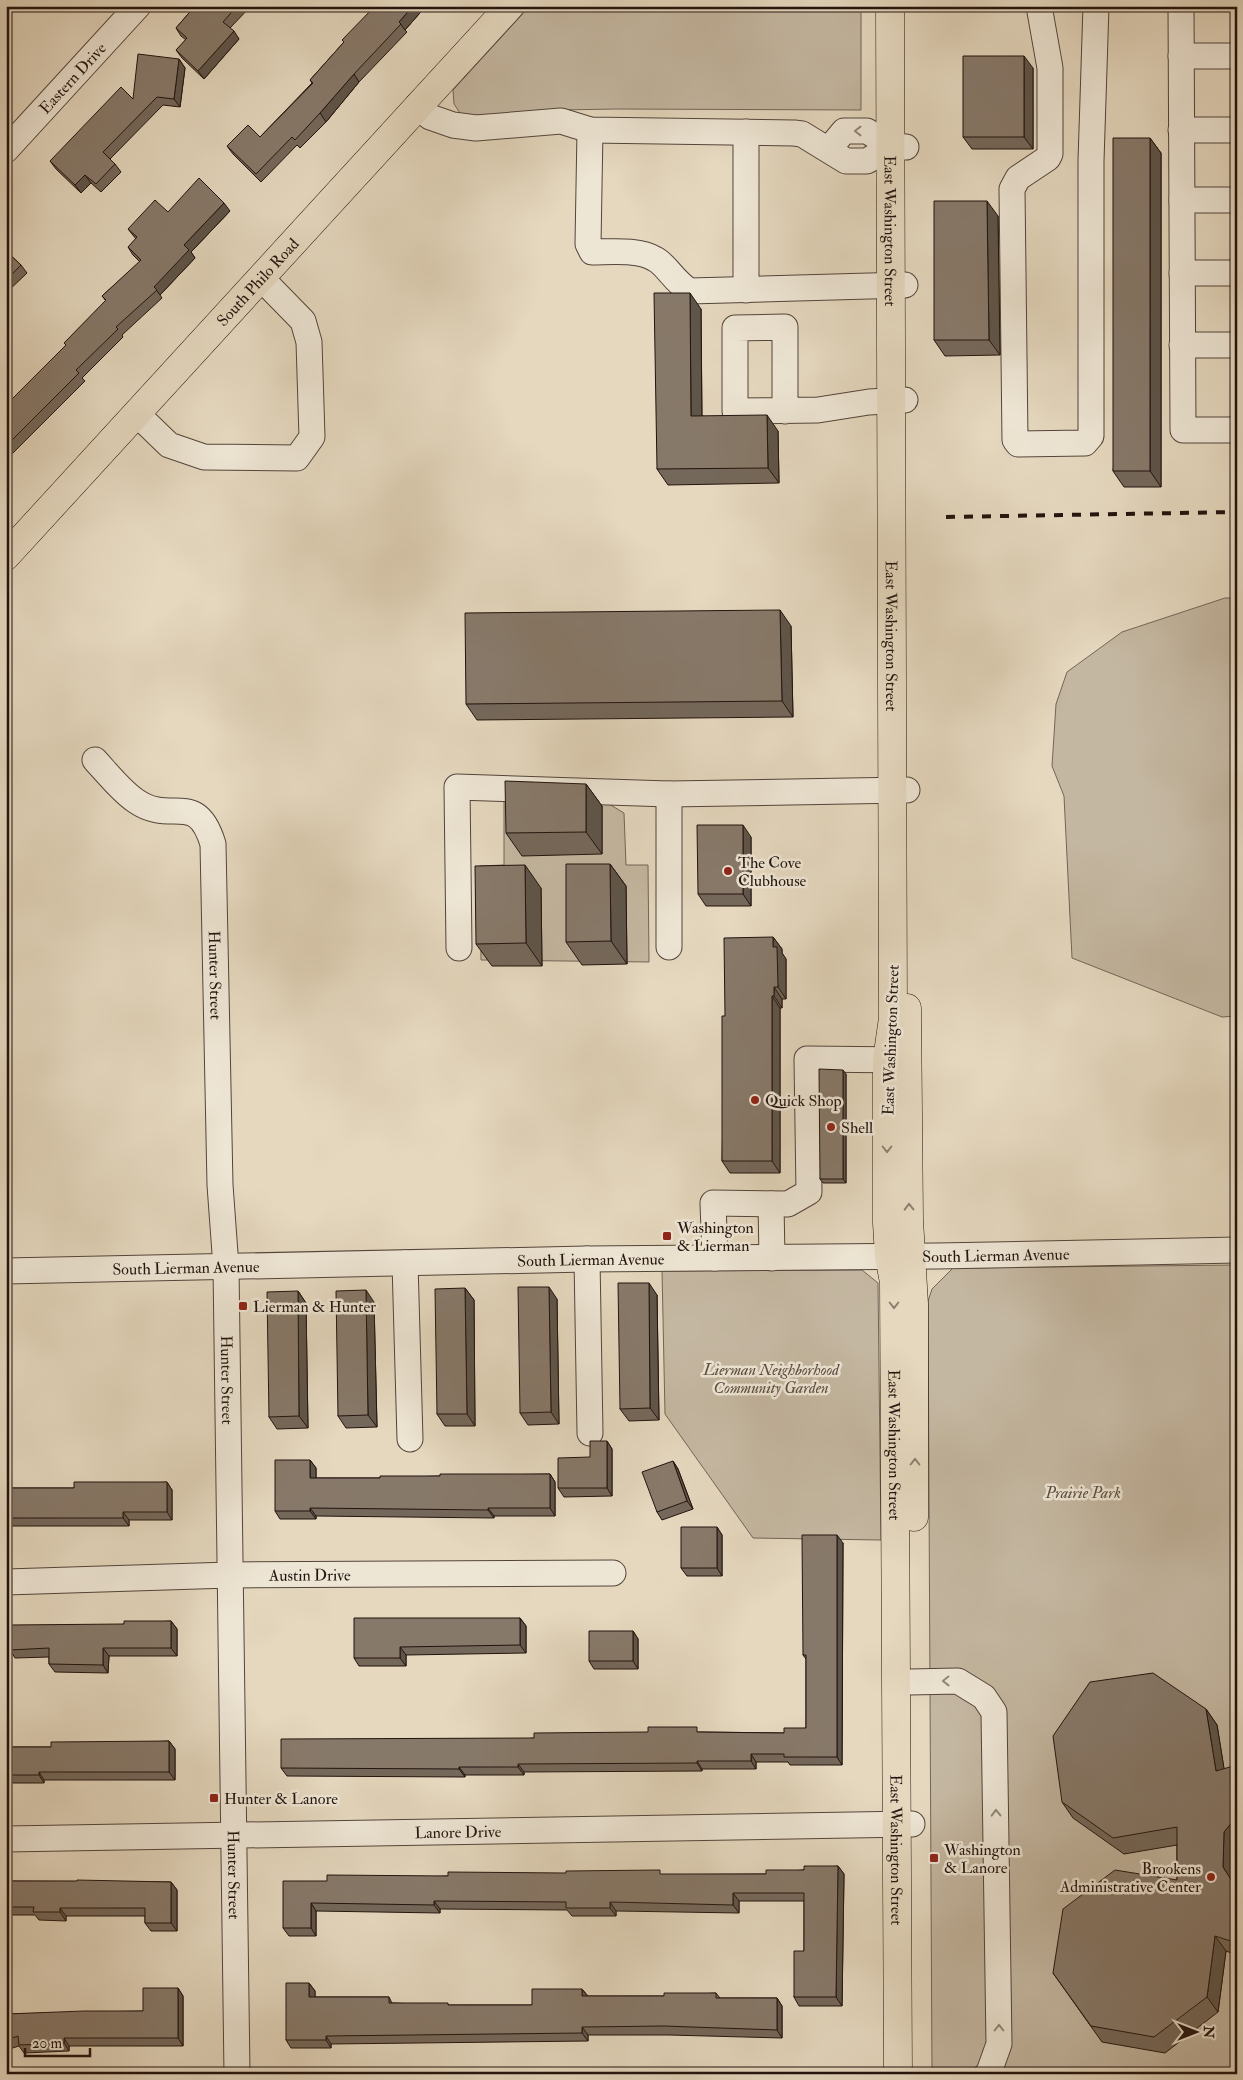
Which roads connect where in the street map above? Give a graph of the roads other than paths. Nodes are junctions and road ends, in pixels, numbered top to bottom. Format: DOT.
graph roads {
  1 [pos="138,6"];
  2 [pos="510,6"];
  3 [pos="890,6"];
  4 [pos="907,6"];
  5 [pos="1039,6"];
  6 [pos="1096,6"];
  7 [pos="1181,6"];
  8 [pos="1181,56"];
  9 [pos="1237,56"];
  10 [pos="417,106"];
  11 [pos="590,130"];
  12 [pos="1181,130"];
  13 [pos="1237,130"];
  14 [pos="746,132"];
  15 [pos="899,147"];
  16 [pos="6,150"];
  17 [pos="1182,200"];
  18 [pos="1237,200"];
  19 [pos="1182,273"];
  20 [pos="1237,273"];
  21 [pos="261,278"];
  22 [pos="898,285"];
  23 [pos="746,290"];
  24 [pos="1182,345"];
  25 [pos="1237,345"];
  26 [pos="898,400"];
  27 [pos="785,411"];
  28 [pos="136,414"];
  29 [pos="1237,430"];
  30 [pos="6,556"];
  31 [pos="95,760"];
  32 [pos="899,790"];
  33 [pos="668,794"];
  34 [pos="669,947"];
  35 [pos="460,948"];
  36 [pos="897,1060"];
  37 [pos="771,1204"];
  38 [pos="1237,1250"];
  39 [pos="900,1256"];
  40 [pos="715,1258"];
  41 [pos="772,1258"];
  42 [pos="587,1259"];
  43 [pos="405,1263"];
  44 [pos="226,1267"];
  45 [pos="6,1271"];
  46 [pos="590,1433"];
  47 [pos="410,1439"];
  48 [pos="613,1573"];
  49 [pos="230,1575"];
  50 [pos="6,1582"];
  51 [pos="910,1682"];
  52 [pos="905,1824"];
  53 [pos="234,1834"];
  54 [pos="6,1839"];
  55 [pos="237,2074"];
  56 [pos="898,2074"];
  57 [pos="913,2074"];
  58 [pos="986,2074"];
  1 -- 16 [label="street, Eastern Drive"];
  2 -- 10 [label="main road, South Philo Road"];
  3 -- 15 [label="main road, East Washington Street"];
  4 -- 15 [label="main road, East Washington Street"];
  5 -- 6 [label="street"];
  7 -- 8 [label="street"];
  8 -- 9 [label="street"];
  8 -- 12 [label="street"];
  10 -- 11 [label="street"];
  10 -- 21 [label="main road, South Philo Road"];
  11 -- 14 [label="street"];
  11 -- 23 [label="street"];
  12 -- 13 [label="street"];
  12 -- 17 [label="street"];
  14 -- 15 [label="street"];
  14 -- 23 [label="street"];
  15 -- 22 [label="main road, East Washington Street"];
  17 -- 18 [label="street"];
  17 -- 19 [label="street"];
  19 -- 20 [label="street"];
  19 -- 24 [label="street"];
  21 -- 28 [label="main road, South Philo Road"];
  21 -- 28 [label="street"];
  22 -- 23 [label="street"];
  22 -- 26 [label="main road, East Washington Street"];
  24 -- 25 [label="street"];
  24 -- 29 [label="street"];
  26 -- 27 [label="street"];
  26 -- 32 [label="main road, East Washington Street"];
  28 -- 30 [label="main road, South Philo Road"];
  31 -- 44 [label="street, Hunter Street"];
  32 -- 33 [label="street"];
  32 -- 36 [label="main road, East Washington Street"];
  33 -- 34 [label="street"];
  33 -- 35 [label="street"];
  36 -- 37 [label="street"];
  36 -- 39 [label="main road, East Washington Street"];
  37 -- 40 [label="street"];
  37 -- 41 [label="street"];
  38 -- 39 [label="street, South Lierman Avenue"];
  39 -- 41 [label="street, South Lierman Avenue"];
  51 -- 39 [label="main road, East Washington Street, one-way"];
  39 -- 52 [label="main road, East Washington Street, one-way"];
  40 -- 41 [label="street, South Lierman Avenue"];
  40 -- 42 [label="street, South Lierman Avenue"];
  42 -- 43 [label="street, South Lierman Avenue"];
  42 -- 46 [label="street"];
  43 -- 44 [label="street, South Lierman Avenue"];
  43 -- 47 [label="street"];
  44 -- 45 [label="street, South Lierman Avenue"];
  44 -- 49 [label="street, Hunter Street"];
  48 -- 49 [label="street, Austin Drive"];
  49 -- 50 [label="street, Austin Drive"];
  49 -- 53 [label="street, Hunter Street"];
  51 -- 52 [label="main road, East Washington Street"];
  58 -- 51 [label="street, one-way"];
  52 -- 53 [label="street, Lanore Drive"];
  52 -- 56 [label="main road, East Washington Street"];
  52 -- 57 [label="main road, East Washington Street"];
  53 -- 54 [label="street, Lanore Drive"];
  53 -- 55 [label="street, Hunter Street"];
}
